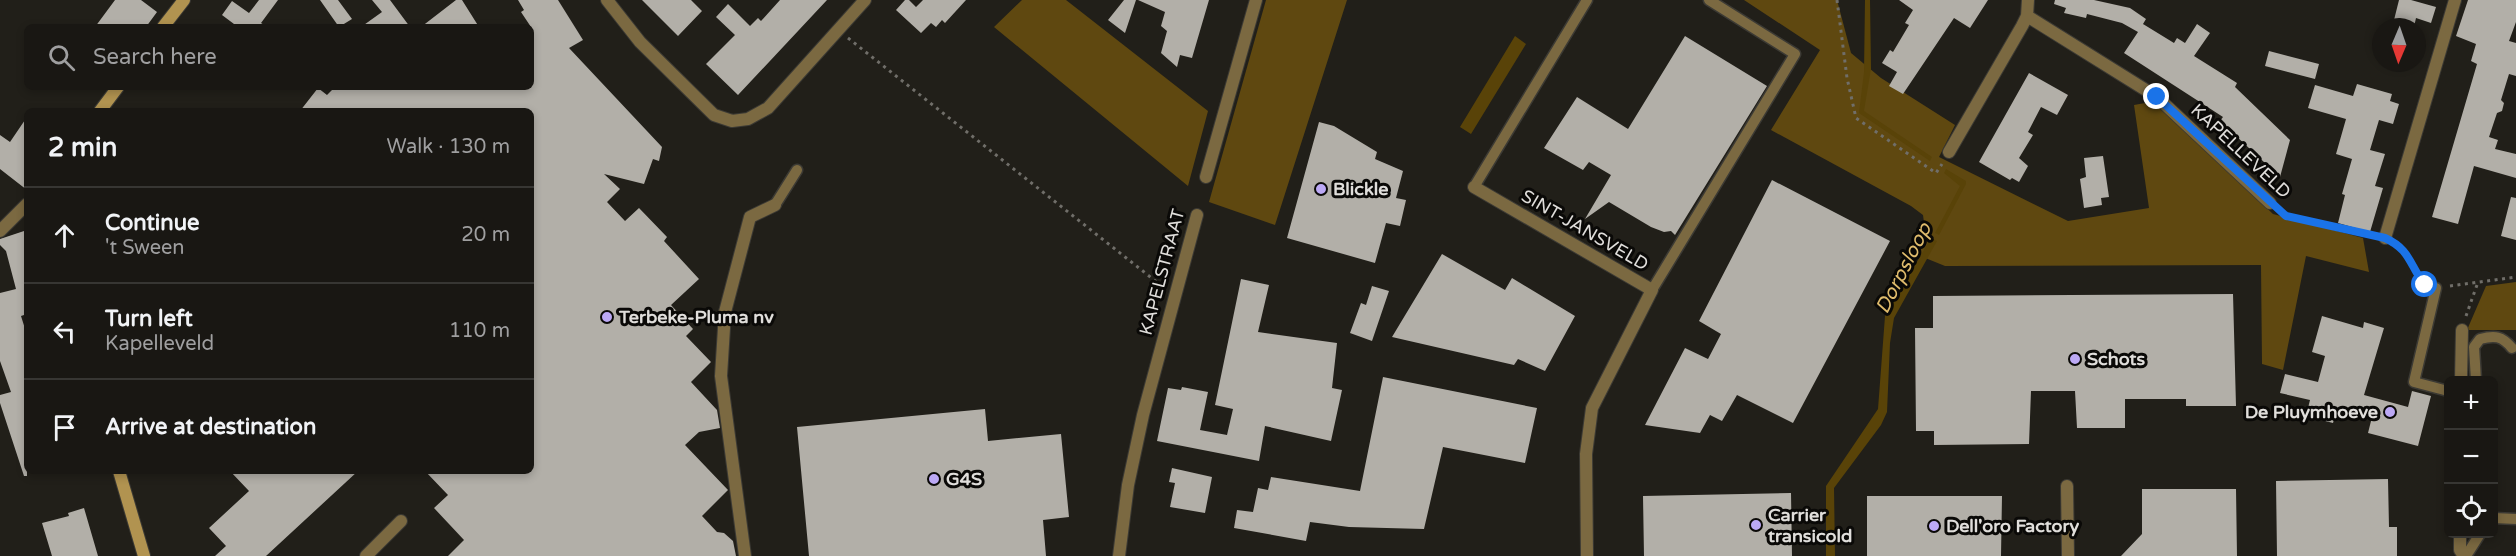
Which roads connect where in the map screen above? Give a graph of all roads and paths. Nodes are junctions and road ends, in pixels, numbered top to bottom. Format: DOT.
graph roads {
  1 [pos="184,0"];
  2 [pos="607,0"];
  3 [pos="866,0"];
  4 [pos="1256,0"];
  5 [pos="1587,0"];
  6 [pos="1709,0"];
  7 [pos="1838,0"];
  8 [pos="2028,0"];
  9 [pos="2456,0"];
  10 [pos="2027,15"];
  11 [pos="165,24"];
  12 [pos="838,30"];
  13 [pos="116,90"];
  14 [pos="102,108"];
  15 [pos="1949,152"];
  16 [pos="797,170"];
  17 [pos="1206,177"];
  18 [pos="1474,187"];
  19 [pos="2270,203"];
  20 [pos="775,205"];
  21 [pos="24,207"];
  22 [pos="1197,215"];
  23 [pos="0,231"];
  24 [pos="2385,238"];
  25 [pos="2516,277"];
  26 [pos="2478,282"];
  27 [pos="2436,288"];
  28 [pos="1652,290"];
  29 [pos="1174,295"];
  30 [pos="2462,330"];
  31 [pos="2512,348"];
  32 [pos="2461,376"];
  33 [pos="2476,376"];
  34 [pos="2444,391"];
  35 [pos="119,474"];
  36 [pos="2067,486"];
  37 [pos="2498,519"];
  38 [pos="2516,519"];
  39 [pos="401,521"];
  40 [pos="2460,538"];
  41 [pos="2477,538"];
  42 [pos="144,556"];
  43 [pos="366,556"];
  44 [pos="745,556"];
  45 [pos="1119,556"];
  46 [pos="1587,556"];
  47 [pos="2068,556"];
  48 [pos="2465,556"];
  1 -- 11 [label="street"];
  2 -- 12 [label="street"];
  3 -- 12 [label="street"];
  4 -- 17 [label="street"];
  5 -- 18 [label="lane"];
  6 -- 28 [label="lane"];
  7 -- 15 [label="path"];
  8 -- 10 [label="street"];
  9 -- 24 [label="street"];
  10 -- 15 [label="street"];
  10 -- 19 [label="street, KAPELLEVELD"];
  12 -- 29 [label="path"];
  13 -- 14 [label="street"];
  16 -- 20 [label="lane"];
  18 -- 28 [label="street, SINT-JANSVELD"];
  19 -- 24 [label="path, KAPELLEVELD"];
  20 -- 44 [label="street"];
  21 -- 23 [label="street"];
  22 -- 29 [label="street, KAPELSTRAAT"];
  24 -- 27 [label="path"];
  25 -- 26 [label="path"];
  26 -- 27 [label="path"];
  26 -- 30 [label="path"];
  27 -- 34 [label="lane"];
  28 -- 46 [label="street, SINT-JANSVELD"];
  29 -- 45 [label="street, KAPELSTRAAT"];
  30 -- 32 [label="street"];
  31 -- 33 [label="lane"];
  35 -- 42 [label="street"];
  36 -- 47 [label="street"];
  37 -- 38 [label="lane"];
  39 -- 43 [label="street"];
  40 -- 48 [label="street"];
  41 -- 48 [label="lane"];
}
